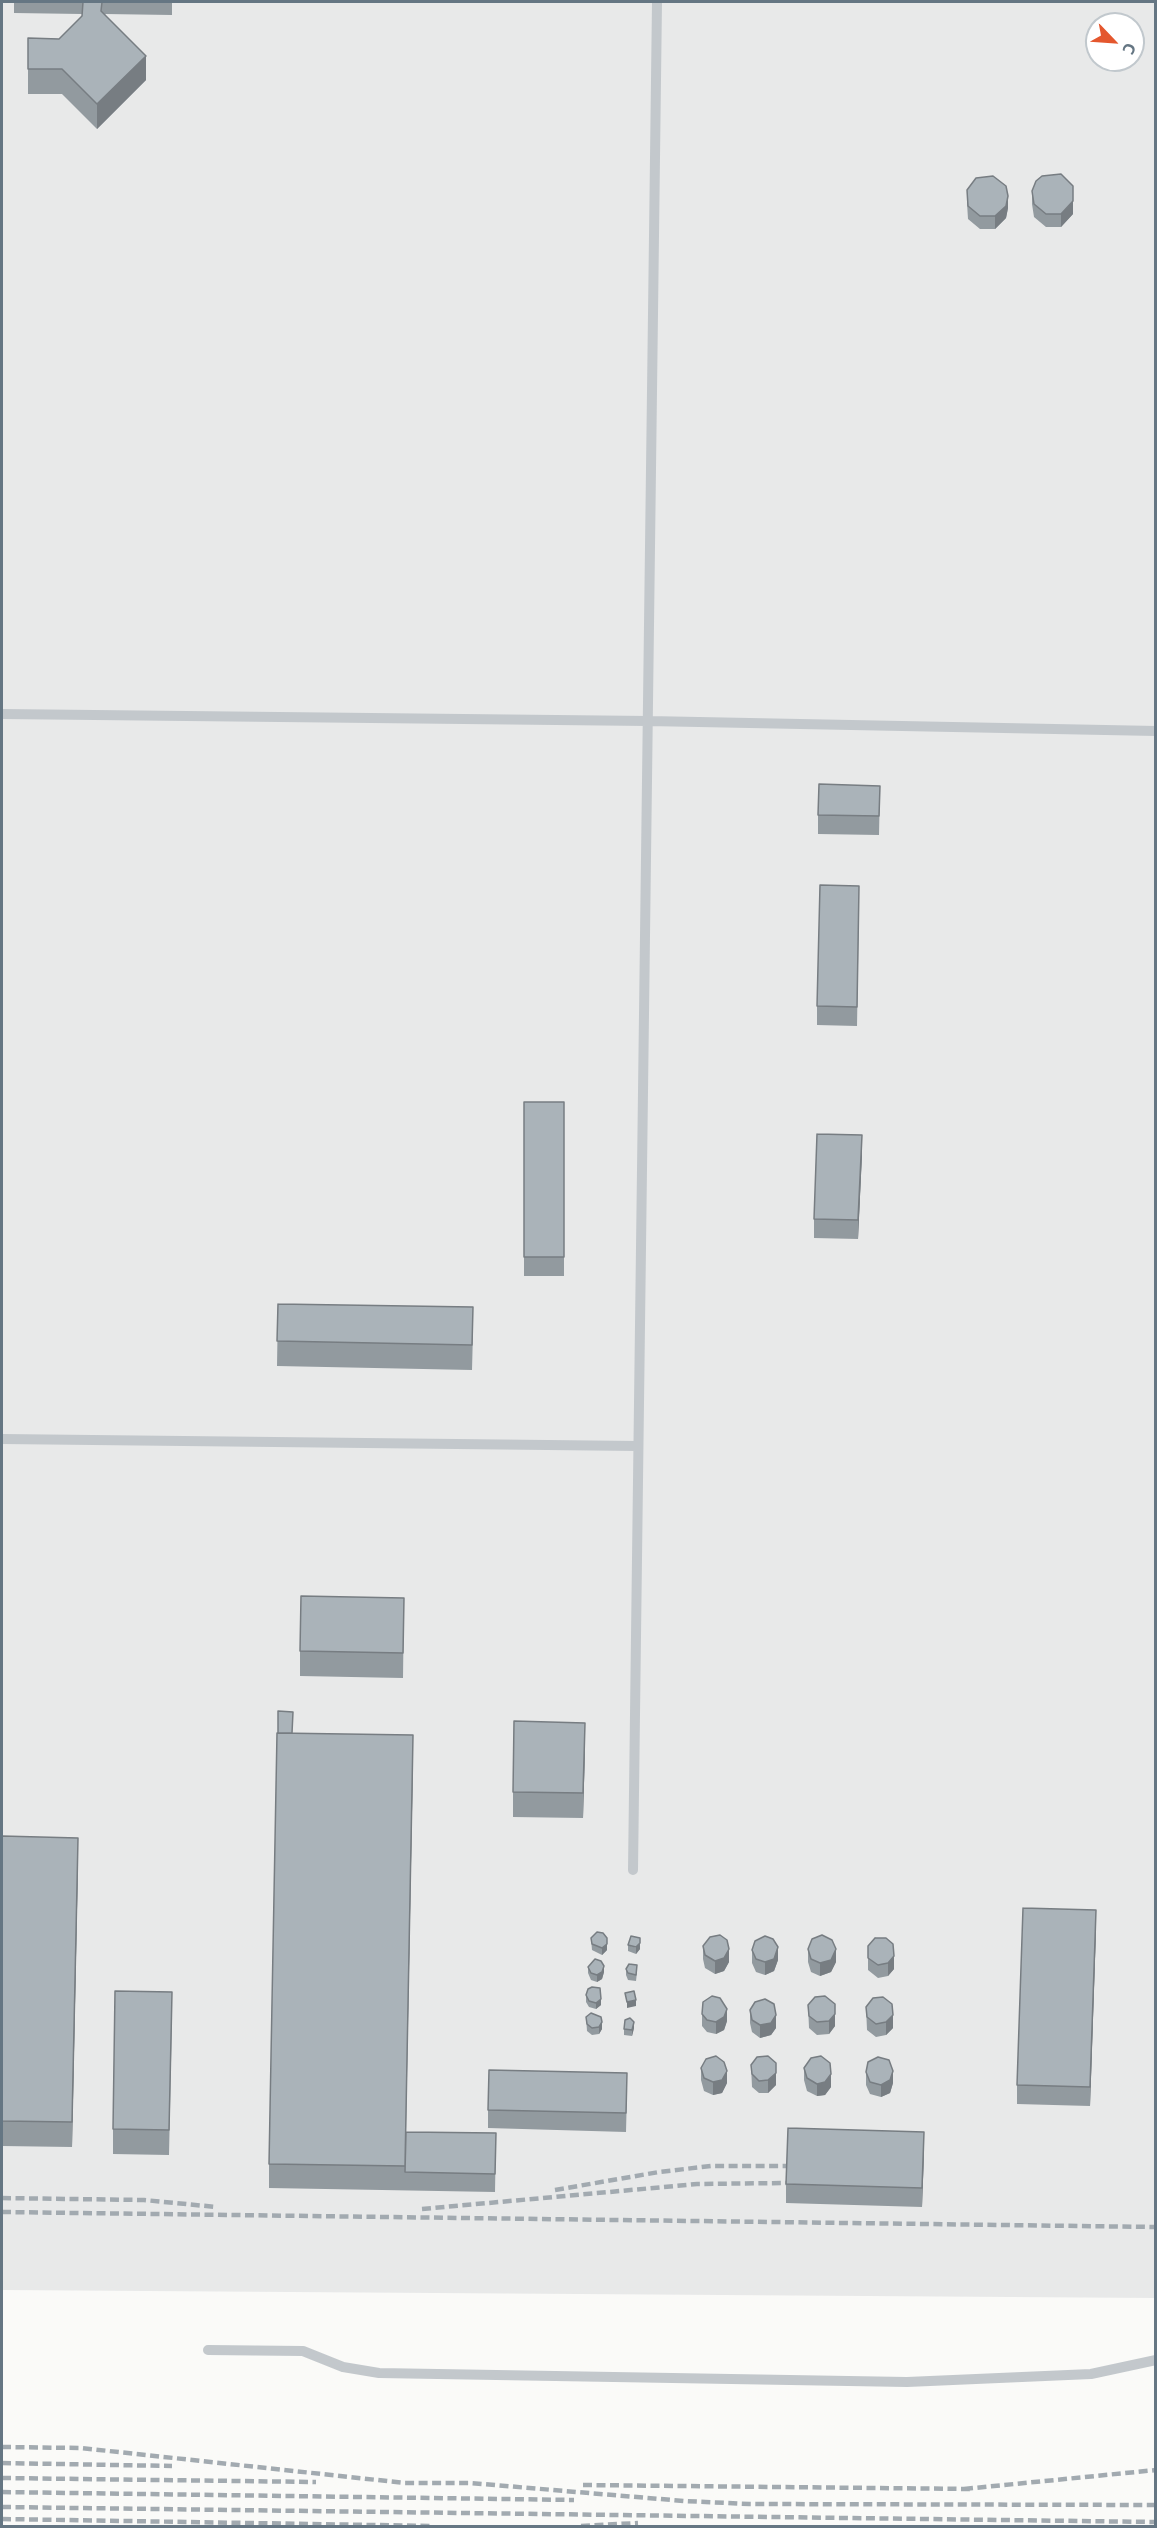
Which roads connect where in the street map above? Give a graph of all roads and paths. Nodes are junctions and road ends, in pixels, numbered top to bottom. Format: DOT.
graph roads {
  1 [pos="657,2"];
  2 [pos="2,714"];
  3 [pos="648,721"];
  4 [pos="1155,731"];
  5 [pos="2,1439"];
  6 [pos="638,1446"];
  7 [pos="633,1870"];
  8 [pos="208,2350"];
  9 [pos="1155,2360"];
  1 -- 3 [label="lane"];
  2 -- 3 [label="lane"];
  3 -- 4 [label="lane"];
  3 -- 6 [label="lane"];
  5 -- 6 [label="lane"];
  6 -- 7 [label="lane"];
  8 -- 9 [label="lane"];
}
